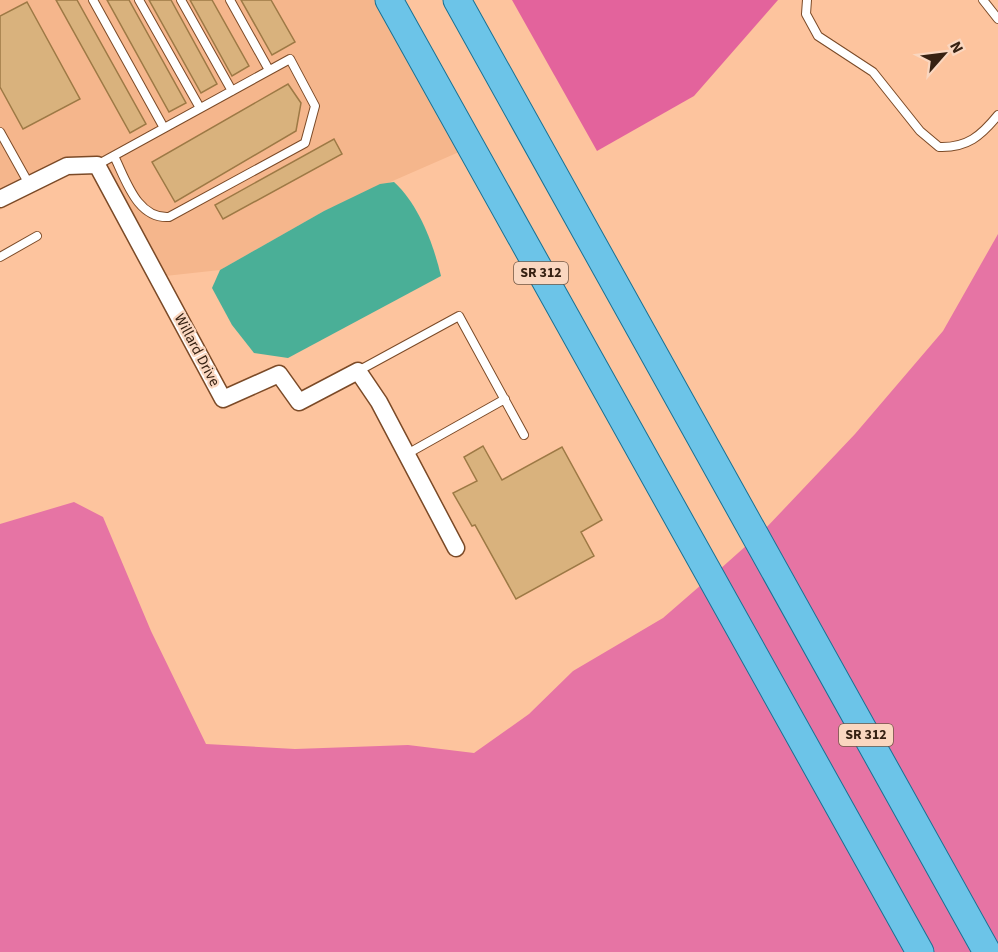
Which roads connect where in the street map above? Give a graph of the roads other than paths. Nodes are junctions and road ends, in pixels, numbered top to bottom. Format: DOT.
graph roads {
  1 [pos="93,0"];
  2 [pos="139,0"];
  3 [pos="181,0"];
  4 [pos="230,0"];
  5 [pos="389,0"];
  6 [pos="457,0"];
  7 [pos="807,0"];
  8 [pos="983,0"];
  9 [pos="998,19"];
  10 [pos="268,70"];
  11 [pos="232,91"];
  12 [pos="200,108"];
  13 [pos="998,115"];
  14 [pos="165,128"];
  15 [pos="0,132"];
  16 [pos="114,156"];
  17 [pos="97,165"];
  18 [pos="28,184"];
  19 [pos="0,200"];
  20 [pos="37,236"];
  21 [pos="0,257"];
  22 [pos="358,371"];
  23 [pos="505,399"];
  24 [pos="524,435"];
  25 [pos="406,454"];
  26 [pos="456,549"];
  27 [pos="920,952"];
  28 [pos="987,952"];
  1 -- 14 [label="lane"];
  2 -- 12 [label="lane"];
  3 -- 11 [label="lane"];
  4 -- 10 [label="lane"];
  5 -- 27 [label="main road, SR 312"];
  6 -- 28 [label="main road, SR 312"];
  7 -- 13 [label="lane"];
  8 -- 9 [label="lane"];
  10 -- 11 [label="lane"];
  10 -- 16 [label="lane"];
  11 -- 12 [label="lane"];
  12 -- 14 [label="lane"];
  14 -- 16 [label="lane"];
  15 -- 18 [label="lane"];
  16 -- 17 [label="lane"];
  17 -- 18 [label="street"];
  17 -- 22 [label="street, Willard Drive"];
  18 -- 19 [label="street"];
  20 -- 21 [label="lane"];
  22 -- 23 [label="lane"];
  22 -- 25 [label="street"];
  23 -- 24 [label="lane"];
  23 -- 25 [label="lane"];
  25 -- 26 [label="street"];
}
